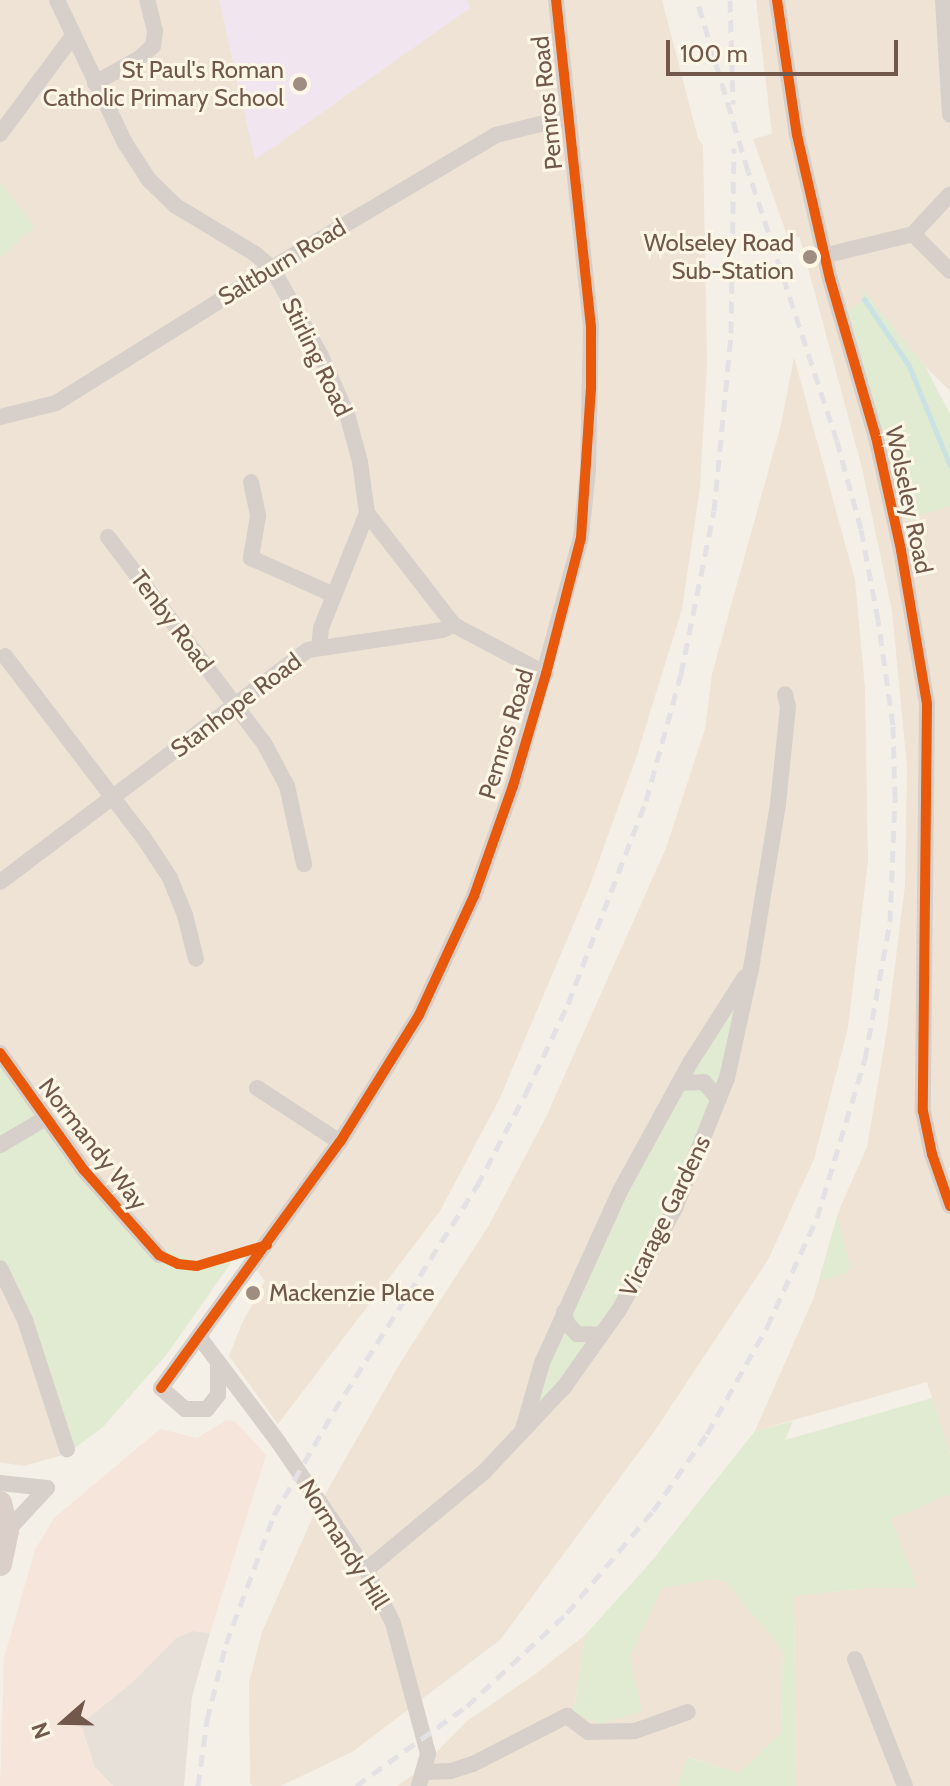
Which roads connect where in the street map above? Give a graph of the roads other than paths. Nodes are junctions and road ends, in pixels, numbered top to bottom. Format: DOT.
graph roads {
  1 [pos="57,0"];
  2 [pos="147,0"];
  3 [pos="556,0"];
  4 [pos="777,0"];
  5 [pos="943,0"];
  6 [pos="72,37"];
  7 [pos="95,83"];
  8 [pos="950,115"];
  9 [pos="569,117"];
  10 [pos="0,134"];
  11 [pos="950,194"];
  12 [pos="913,234"];
  13 [pos="827,255"];
  14 [pos="272,268"];
  15 [pos="950,271"];
  16 [pos="0,417"];
  17 [pos="251,482"];
  18 [pos="367,513"];
  19 [pos="108,537"];
  20 [pos="334,595"];
  21 [pos="454,625"];
  22 [pos="319,647"];
  23 [pos="5,656"];
  24 [pos="546,674"];
  25 [pos="785,694"];
  26 [pos="236,705"];
  27 [pos="112,800"];
  28 [pos="304,864"];
  29 [pos="0,882"];
  30 [pos="196,959"];
  31 [pos="751,969"];
  32 [pos="0,1053"];
  33 [pos="679,1083"];
  34 [pos="257,1088"];
  35 [pos="719,1100"];
  36 [pos="44,1119"];
  37 [pos="340,1142"];
  38 [pos="0,1145"];
  39 [pos="950,1206"];
  40 [pos="159,1255"];
  41 [pos="0,1268"];
  42 [pos="564,1312"];
  43 [pos="601,1335"];
  44 [pos="200,1338"];
  45 [pos="218,1364"];
  46 [pos="215,1402"];
  47 [pos="250,1407"];
  48 [pos="522,1434"];
  49 [pos="67,1449"];
  50 [pos="0,1483"];
  51 [pos="0,1503"];
  52 [pos="7,1531"];
  53 [pos="0,1564"];
  54 [pos="366,1570"];
  55 [pos="855,1659"];
  56 [pos="688,1712"];
  57 [pos="422,1779"];
  58 [pos="905,1786"];
  1 -- 6 [label="street, Stirling Road"];
  2 -- 7 [label="street"];
  3 -- 9 [label="street, Pemros Road"];
  4 -- 13 [label="street, Wolseley Road"];
  5 -- 8 [label="street"];
  6 -- 7 [label="street, Stirling Road"];
  6 -- 10 [label="street"];
  7 -- 14 [label="street, Stirling Road"];
  9 -- 14 [label="street, Saltburn Road"];
  9 -- 24 [label="street, Pemros Road"];
  11 -- 12 [label="street"];
  12 -- 13 [label="street"];
  12 -- 15 [label="street"];
  13 -- 39 [label="street, Wolseley Road"];
  14 -- 16 [label="street, Saltburn Road"];
  14 -- 18 [label="street, Stirling Road"];
  17 -- 20 [label="street"];
  18 -- 20 [label="street, Stirling Road"];
  18 -- 21 [label="street"];
  19 -- 26 [label="street, Tenby Road"];
  20 -- 22 [label="street, Stirling Road"];
  21 -- 22 [label="street, Stanhope Road"];
  21 -- 24 [label="street"];
  22 -- 26 [label="street, Stanhope Road"];
  23 -- 27 [label="street"];
  24 -- 37 [label="street, Pemros Road"];
  25 -- 31 [label="street, Vicarage Gardens"];
  26 -- 27 [label="street, Stanhope Road"];
  26 -- 28 [label="street, Tenby Road"];
  27 -- 29 [label="street, Stanhope Road"];
  27 -- 30 [label="street"];
  31 -- 33 [label="street, Vicarage Gardens"];
  31 -- 35 [label="street, Vicarage Gardens"];
  32 -- 36 [label="street, Normandy Way"];
  33 -- 35 [label="street"];
  33 -- 42 [label="street, Vicarage Gardens"];
  34 -- 37 [label="street"];
  35 -- 43 [label="street, Vicarage Gardens"];
  36 -- 38 [label="street"];
  36 -- 40 [label="street, Normandy Way"];
  37 -- 44 [label="street, Pemros Road"];
  41 -- 49 [label="street"];
  42 -- 43 [label="street"];
  42 -- 48 [label="street, Vicarage Gardens"];
  43 -- 48 [label="street, Vicarage Gardens"];
  44 -- 45 [label="street, Normandy Hill"];
  44 -- 46 [label="street, Pemros Road"];
  45 -- 46 [label="street"];
  45 -- 47 [label="street, Normandy Hill"];
  46 -- 47 [label="street"];
  47 -- 54 [label="street, Normandy Hill"];
  48 -- 54 [label="street, Vicarage Gardens"];
  50 -- 52 [label="street"];
  51 -- 52 [label="highway"];
  52 -- 53 [label="highway"];
  54 -- 57 [label="street, Normandy Hill"];
  55 -- 58 [label="street"];
  56 -- 57 [label="street"];
}
